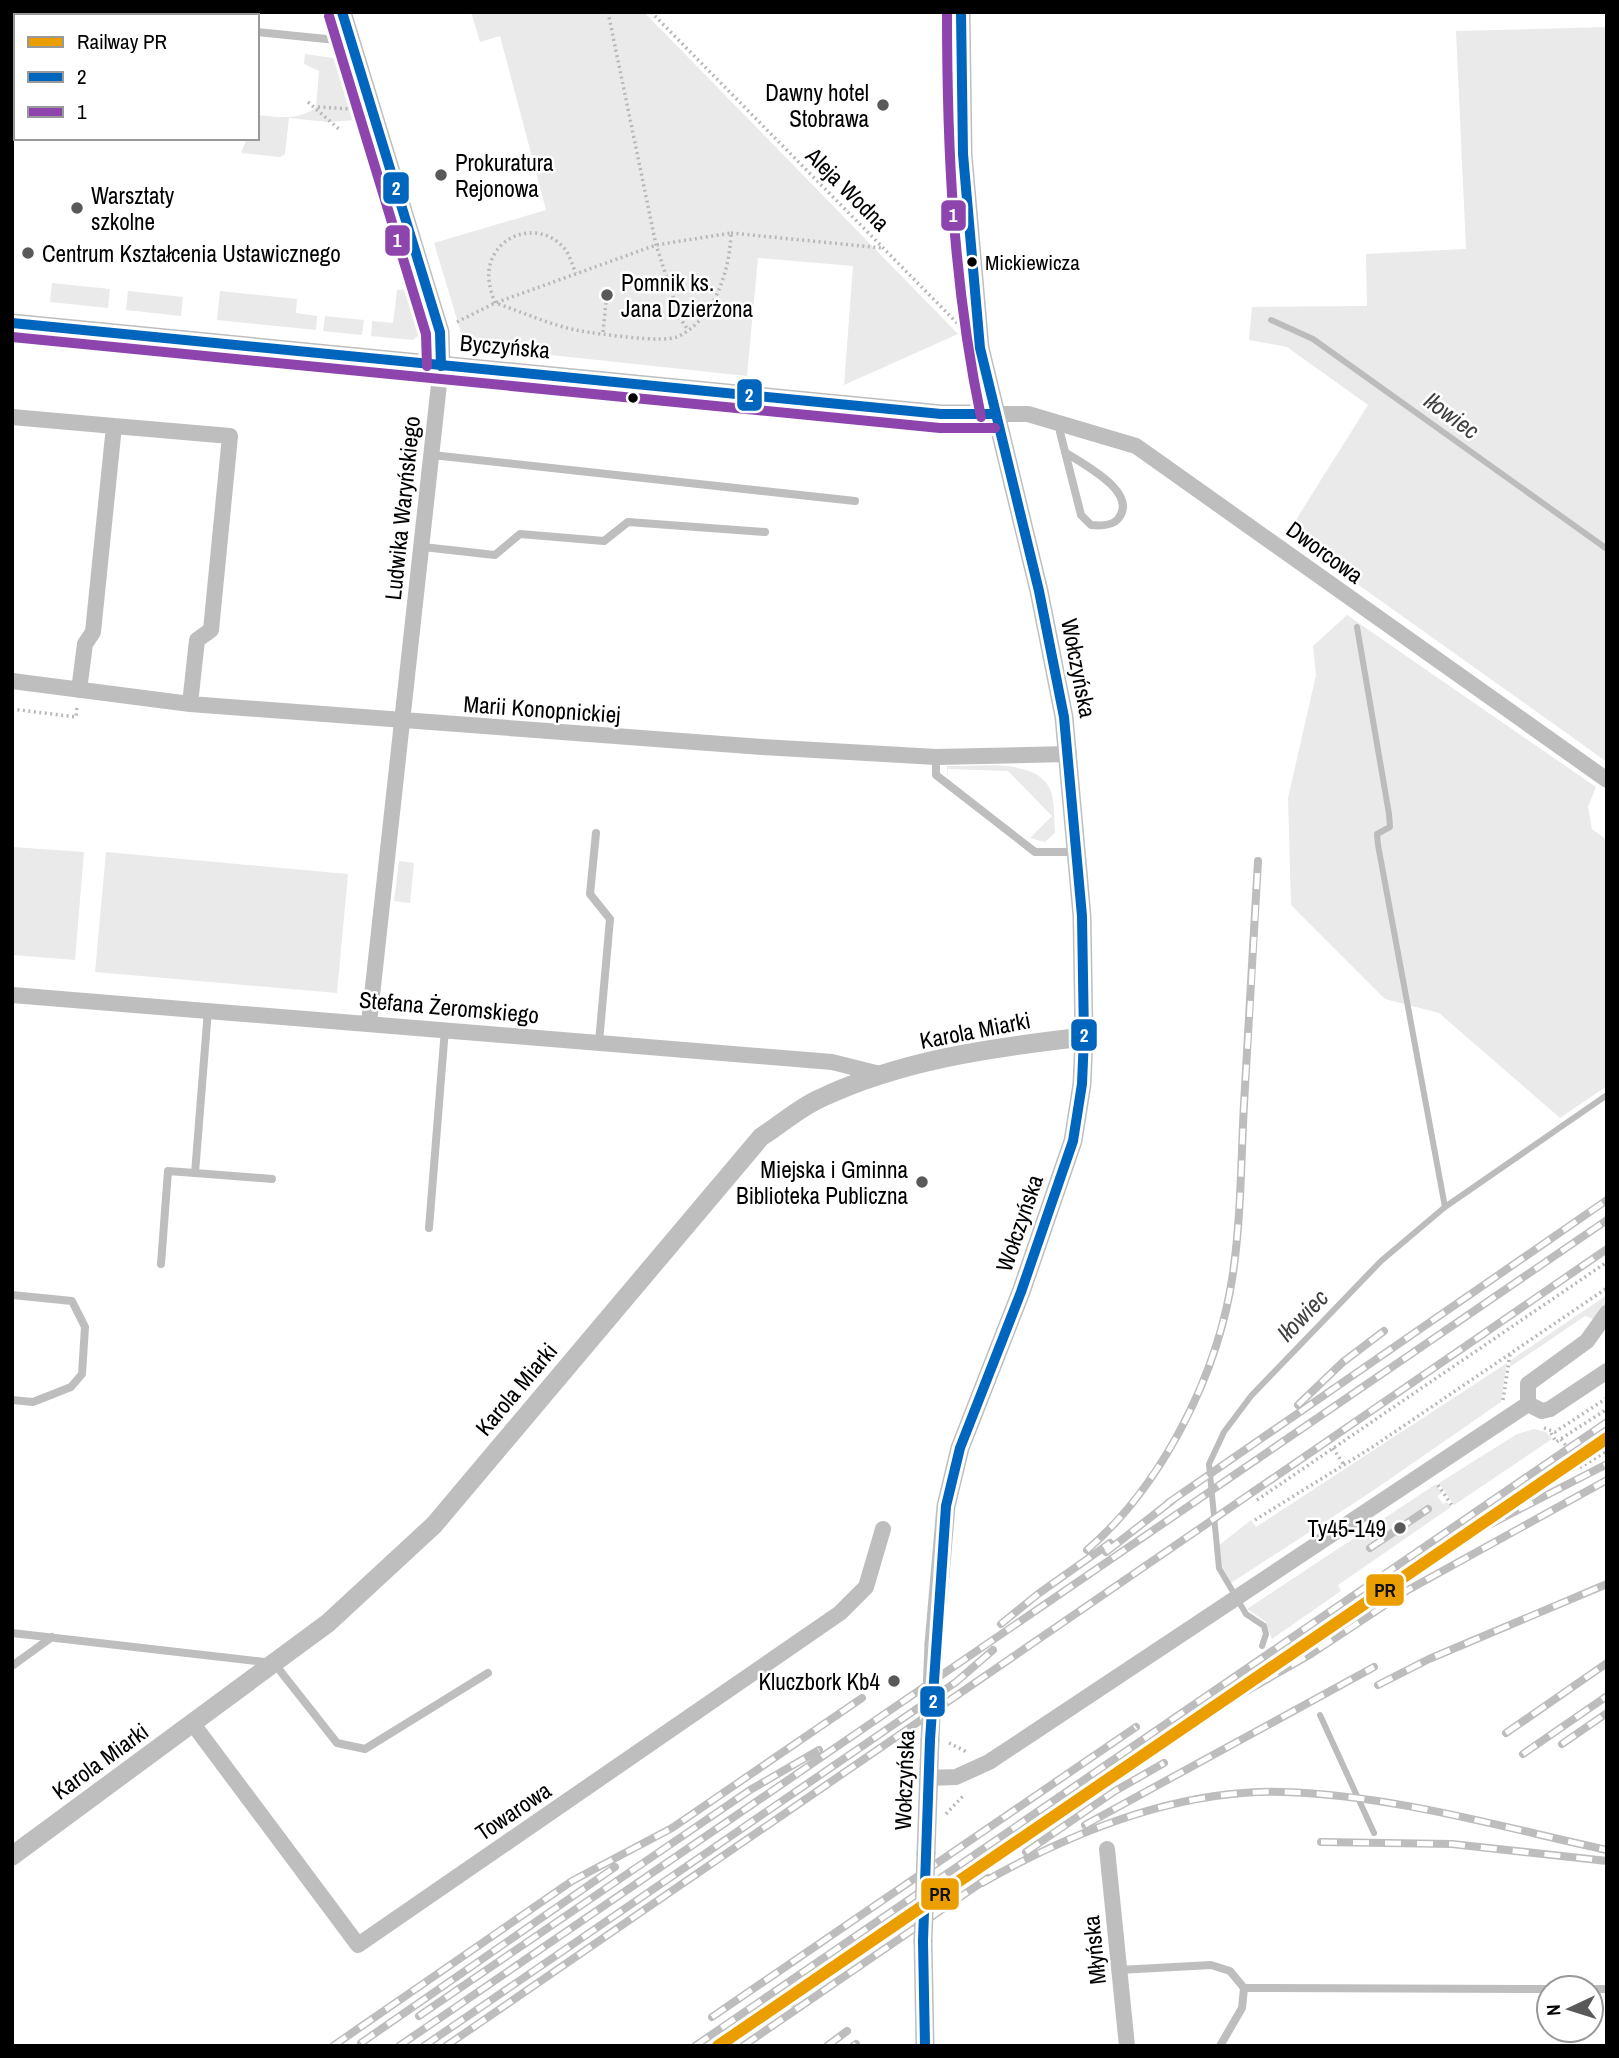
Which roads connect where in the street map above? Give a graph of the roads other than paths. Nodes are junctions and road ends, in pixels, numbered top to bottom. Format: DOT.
graph roads {
  1 [pos="342,12"];
  2 [pos="961,12"];
  3 [pos="259,32"];
  4 [pos="350,38"];
  5 [pos="12,323"];
  6 [pos="441,366"];
  7 [pos="995,414"];
  8 [pos="12,417"];
  9 [pos="1062,423"];
  10 [pos="114,426"];
  11 [pos="1065,452"];
  12 [pos="432,456"];
  13 [pos="855,501"];
  14 [pos="765,532"];
  15 [pos="423,547"];
  16 [pos="12,681"];
  17 [pos="78,697"];
  18 [pos="190,704"];
  19 [pos="403,722"];
  20 [pos="1069,754"];
  21 [pos="936,757"];
  22 [pos="1607,780"];
  23 [pos="596,833"];
  24 [pos="1077,852"];
  25 [pos="12,995"];
  26 [pos="208,1010"];
  27 [pos="369,1023"];
  28 [pos="445,1029"];
  29 [pos="1084,1037"];
  30 [pos="599,1042"];
  31 [pos="880,1074"];
  32 [pos="195,1173"];
  33 [pos="272,1179"];
  34 [pos="429,1228"];
  35 [pos="161,1264"];
  36 [pos="12,1295"];
  37 [pos="1607,1313"];
  38 [pos="1607,1371"];
  39 [pos="12,1400"];
  40 [pos="1528,1404"];
  41 [pos="883,1529"];
  42 [pos="12,1633"];
  43 [pos="52,1637"];
  44 [pos="274,1663"];
  45 [pos="12,1666"];
  46 [pos="488,1673"];
  47 [pos="193,1724"];
  48 [pos="929,1778"];
  49 [pos="1107,1849"];
  50 [pos="12,1856"];
  51 [pos="1119,1970"];
  52 [pos="1244,1988"];
  53 [pos="1535,1989"];
  54 [pos="925,2046"];
  55 [pos="1127,2046"];
  56 [pos="1220,2046"];
  1 -- 4 [label="street, Ludwika Waryńskiego"];
  2 -- 7 [label="street, Wołczyńska"];
  3 -- 4 [label="lane"];
  4 -- 6 [label="street, Ludwika Waryńskiego"];
  5 -- 6 [label="street, Byczyńska"];
  6 -- 7 [label="street, Byczyńska"];
  6 -- 12 [label="street, Ludwika Waryńskiego"];
  7 -- 9 [label="street, Dworcowa"];
  7 -- 20 [label="street, Wołczyńska"];
  8 -- 10 [label="street"];
  9 -- 11 [label="lane"];
  9 -- 22 [label="street, Dworcowa"];
  10 -- 17 [label="street"];
  10 -- 18 [label="street"];
  11 -- 11 [label="lane"];
  12 -- 13 [label="lane"];
  12 -- 15 [label="street, Ludwika Waryńskiego"];
  14 -- 15 [label="lane"];
  15 -- 19 [label="street, Ludwika Waryńskiego"];
  16 -- 17 [label="street, Marii Konopnickiej"];
  17 -- 18 [label="street, Marii Konopnickiej"];
  18 -- 19 [label="street, Marii Konopnickiej"];
  19 -- 21 [label="street, Marii Konopnickiej"];
  19 -- 27 [label="street, Ludwika Waryńskiego"];
  20 -- 21 [label="street, Marii Konopnickiej"];
  20 -- 24 [label="street, Wołczyńska"];
  21 -- 24 [label="lane"];
  23 -- 30 [label="lane"];
  24 -- 29 [label="street, Wołczyńska"];
  25 -- 26 [label="street, Stefana Żeromskiego"];
  26 -- 27 [label="street, Stefana Żeromskiego"];
  26 -- 32 [label="lane"];
  27 -- 28 [label="street, Stefana Żeromskiego"];
  28 -- 30 [label="street, Stefana Żeromskiego"];
  28 -- 34 [label="lane"];
  29 -- 31 [label="street, Karola Miarki"];
  29 -- 48 [label="street, Wołczyńska, bridge"];
  30 -- 31 [label="street, Stefana Żeromskiego"];
  31 -- 44 [label="street, Karola Miarki"];
  32 -- 33 [label="lane"];
  32 -- 35 [label="lane"];
  36 -- 39 [label="lane"];
  37 -- 40 [label="street"];
  38 -- 40 [label="street"];
  40 -- 48 [label="street"];
  41 -- 47 [label="street, Towarowa"];
  42 -- 43 [label="lane"];
  43 -- 44 [label="lane"];
  43 -- 45 [label="lane"];
  44 -- 46 [label="lane"];
  44 -- 47 [label="street, Karola Miarki"];
  47 -- 50 [label="street, Karola Miarki"];
  48 -- 54 [label="street, Wołczyńska, bridge"];
  49 -- 51 [label="street, Młyńska"];
  51 -- 52 [label="lane"];
  51 -- 55 [label="street, Młyńska"];
  52 -- 53 [label="lane"];
  52 -- 56 [label="lane"];
}
